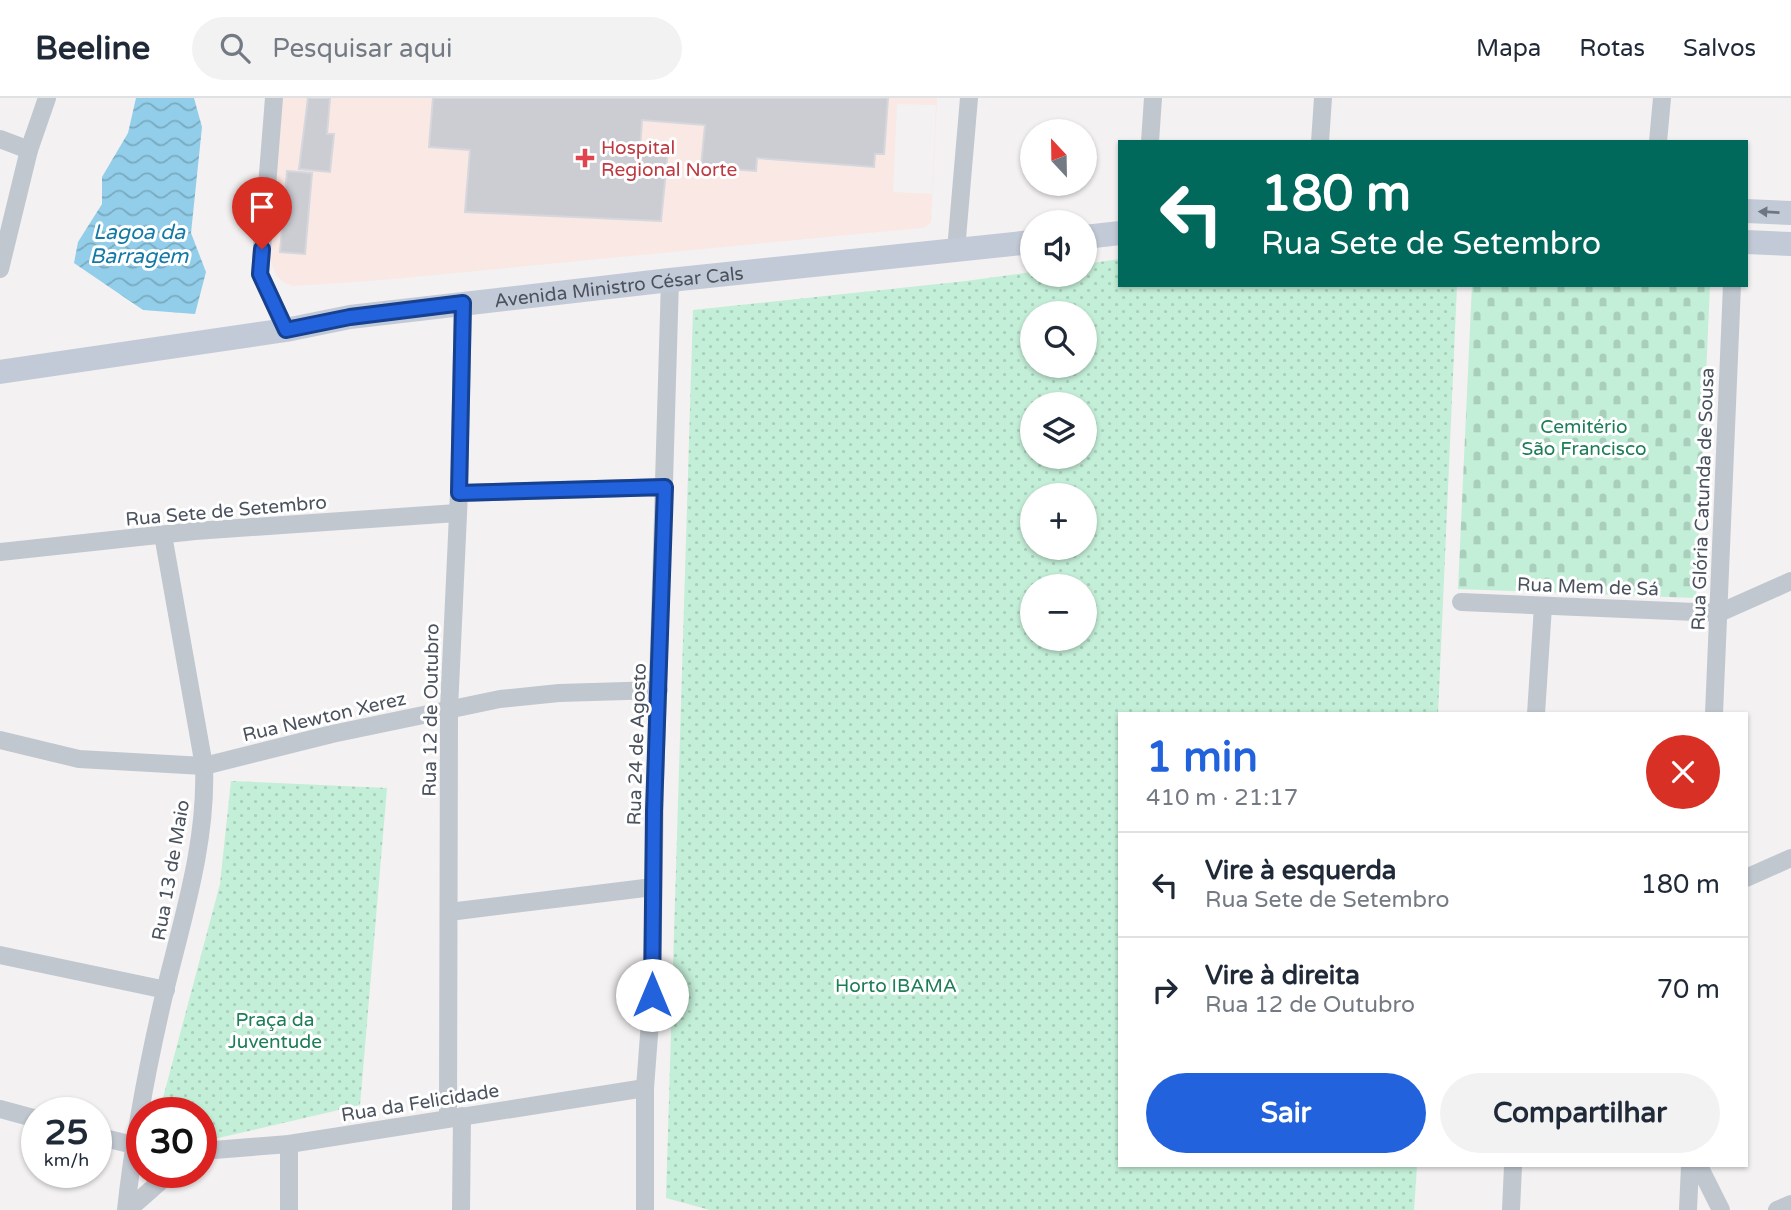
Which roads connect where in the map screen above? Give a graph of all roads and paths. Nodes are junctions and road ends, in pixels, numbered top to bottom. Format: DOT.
graph roads {
  1 [pos="47,98"];
  2 [pos="274,98"];
  3 [pos="969,98"];
  4 [pos="1153,98"];
  5 [pos="1323,98"];
  6 [pos="1662,98"];
  7 [pos="0,139"];
  8 [pos="1150,140"];
  9 [pos="1320,140"];
  10 [pos="1658,140"];
  11 [pos="29,150"];
  12 [pos="1748,211"];
  13 [pos="1791,214"];
  14 [pos="1118,233"];
  15 [pos="1097,236"];
  16 [pos="1748,242"];
  17 [pos="1020,243"];
  18 [pos="1791,244"];
  19 [pos="956,250"];
  20 [pos="0,269"];
  21 [pos="670,280"];
  22 [pos="1732,287"];
  23 [pos="463,303"];
  24 [pos="286,330"];
  25 [pos="0,372"];
  26 [pos="665,487"];
  27 [pos="459,493"];
  28 [pos="457,513"];
  29 [pos="163,535"];
  30 [pos="0,552"];
  31 [pos="1791,581"];
  32 [pos="1461,602"];
  33 [pos="1543,606"];
  34 [pos="1719,613"];
  35 [pos="659,690"];
  36 [pos="449,709"];
  37 [pos="1536,712"];
  38 [pos="1714,712"];
  39 [pos="0,740"];
  40 [pos="204,766"];
  41 [pos="1791,858"];
  42 [pos="1748,877"];
  43 [pos="653,887"];
  44 [pos="449,912"];
  45 [pos="0,956"];
  46 [pos="166,990"];
  47 [pos="645,1088"];
  48 [pos="146,1097"];
  49 [pos="0,1109"];
  50 [pos="21,1115"];
  51 [pos="455,1117"];
  52 [pos="289,1144"];
  53 [pos="217,1150"];
  54 [pos="1513,1167"];
  55 [pos="1690,1167"];
  56 [pos="1700,1167"];
  57 [pos="130,1188"];
  58 [pos="152,1188"];
  59 [pos="1791,1204"];
  60 [pos="127,1210"];
  61 [pos="289,1210"];
  62 [pos="461,1210"];
  63 [pos="645,1210"];
  64 [pos="1511,1210"];
  65 [pos="1688,1210"];
  66 [pos="1721,1210"];
  67 [pos="1777,1210"];
  1 -- 11 [label="street"];
  2 -- 24 [label="street"];
  3 -- 19 [label="street"];
  4 -- 8 [label="street"];
  5 -- 9 [label="street"];
  6 -- 10 [label="street"];
  7 -- 11 [label="street"];
  11 -- 20 [label="street"];
  13 -- 12 [label="main road, one-way"];
  14 -- 15 [label="main road"];
  16 -- 18 [label="main road"];
  17 -- 19 [label="main road, Avenida Ministro César Cals"];
  19 -- 21 [label="main road, Avenida Ministro César Cals"];
  21 -- 23 [label="main road, Avenida Ministro César Cals"];
  21 -- 26 [label="street, Rua 24 de Agosto"];
  22 -- 34 [label="street, Rua Glória Catunda de Sousa"];
  23 -- 24 [label="main road, Avenida Ministro César Cals"];
  23 -- 27 [label="street, Rua 12 de Outubro"];
  24 -- 25 [label="main road, Avenida Ministro César Cals"];
  26 -- 27 [label="street"];
  26 -- 35 [label="street, Rua 24 de Agosto"];
  27 -- 28 [label="street, Rua 12 de Outubro"];
  28 -- 29 [label="street, Rua Sete de Setembro"];
  28 -- 36 [label="street, Rua 12 de Outubro"];
  29 -- 30 [label="street, Rua Sete de Setembro"];
  29 -- 40 [label="street, Rua 13 de Maio"];
  31 -- 34 [label="street, Rua Mem de Sá"];
  32 -- 33 [label="street, Rua Mem de Sá"];
  33 -- 34 [label="street, Rua Mem de Sá"];
  33 -- 37 [label="street"];
  34 -- 38 [label="street, Rua Glória Catunda de Sousa"];
  35 -- 36 [label="street, Rua Newton Xerez"];
  35 -- 43 [label="street, Rua 24 de Agosto"];
  36 -- 40 [label="street, Rua Newton Xerez"];
  36 -- 44 [label="street, Rua 12 de Outubro"];
  39 -- 40 [label="street, Rua Newton Xerez"];
  40 -- 46 [label="street, Rua 13 de Maio"];
  41 -- 42 [label="street"];
  43 -- 44 [label="street"];
  43 -- 47 [label="street, Rua 24 de Agosto"];
  44 -- 51 [label="street, Rua 12 de Outubro"];
  45 -- 46 [label="street"];
  46 -- 48 [label="street, Rua 13 de Maio"];
  47 -- 51 [label="street, Rua da Felicidade"];
  47 -- 63 [label="street, Rua 24 de Agosto"];
  49 -- 50 [label="street"];
  51 -- 52 [label="street, Rua da Felicidade"];
  51 -- 62 [label="street, Rua 12 de Outubro"];
  52 -- 53 [label="street, Rua da Felicidade"];
  52 -- 61 [label="street"];
  54 -- 64 [label="street"];
  55 -- 65 [label="street"];
  56 -- 66 [label="street"];
  57 -- 60 [label="street, Rua 13 de Maio"];
  58 -- 60 [label="street"];
  59 -- 67 [label="street"];
}
